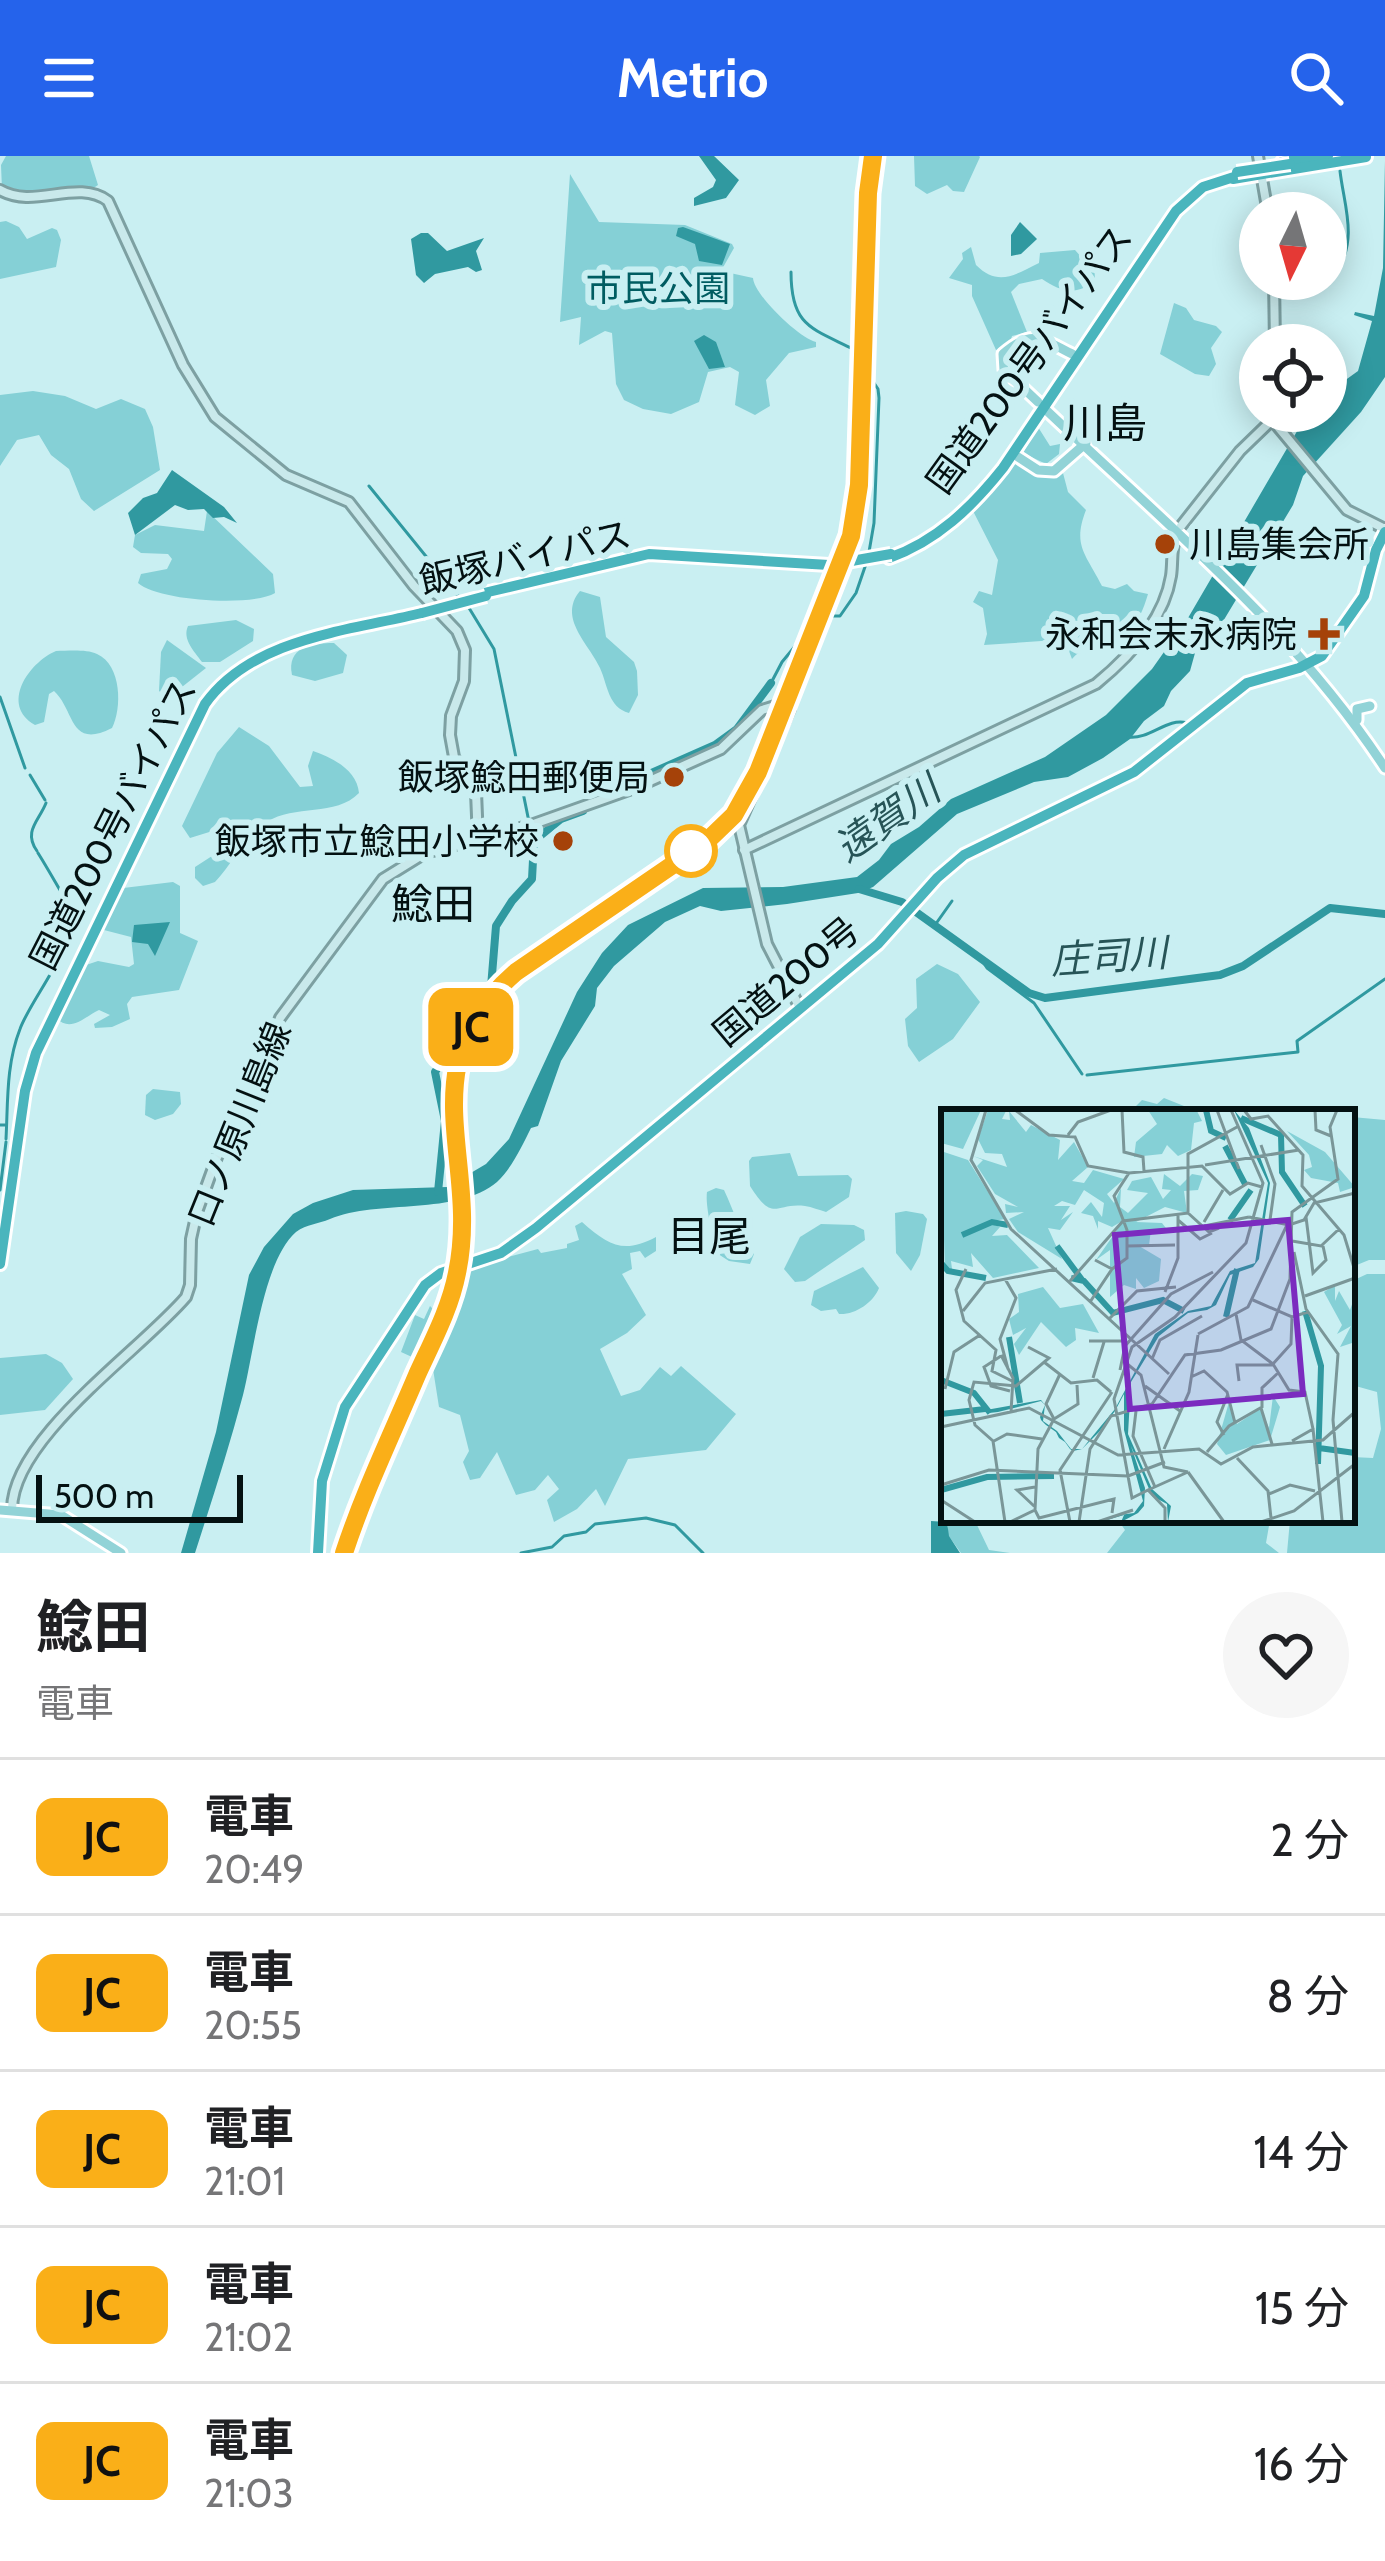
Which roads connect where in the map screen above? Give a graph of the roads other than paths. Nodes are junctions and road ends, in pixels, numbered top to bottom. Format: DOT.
graph roads {
  1 [pos="1328,156"];
  2 [pos="1370,156"];
  3 [pos="1349,158"];
  4 [pos="1274,167"];
  5 [pos="0,190"];
  6 [pos="1175,209"];
  7 [pos="1134,270"];
  8 [pos="1074,355"];
  9 [pos="1030,428"];
  10 [pos="1259,432"];
  11 [pos="1284,432"];
  12 [pos="1085,444"];
  13 [pos="1018,457"];
  14 [pos="995,478"];
  15 [pos="1180,526"];
  16 [pos="1385,530"];
  17 [pos="1182,539"];
  18 [pos="890,556"];
  19 [pos="421,611"];
  20 [pos="1311,663"];
  21 [pos="1370,706"];
  22 [pos="1358,720"];
  23 [pos="1385,764"];
  24 [pos="478,840"];
  25 [pos="745,850"];
  26 [pos="801,1009"];
  27 [pos="0,1239"];
  28 [pos="0,1264"];
  29 [pos="6,1509"];
  30 [pos="122,1553"];
  31 [pos="318,1553"];
  1 -- 4 [label="highway"];
  2 -- 3 [label="highway, 国道200号バイパス"];
  3 -- 4 [label="highway, 国道200号バイパス"];
  4 -- 6 [label="highway, 国道200号バイパス, bridge"];
  4 -- 6 [label="highway"];
  5 -- 24 [label="main road"];
  6 -- 7 [label="highway, 国道200号バイパス"];
  7 -- 8 [label="highway, 国道200号バイパス"];
  7 -- 9 [label="highway"];
  8 -- 12 [label="main road"];
  8 -- 18 [label="highway, 国道200号バイパス"];
  9 -- 13 [label="main road"];
  9 -- 14 [label="highway"];
  10 -- 15 [label="main road"];
  11 -- 16 [label="main road"];
  12 -- 13 [label="main road"];
  12 -- 17 [label="main road"];
  13 -- 14 [label="main road"];
  14 -- 18 [label="highway"];
  16 -- 20 [label="highway"];
  17 -- 20 [label="main road"];
  17 -- 25 [label="main road"];
  18 -- 19 [label="highway, 国道200号バイパス, bridge"];
  19 -- 27 [label="highway, 国道200号バイパス"];
  19 -- 28 [label="highway, 飯塚バイパス"];
  20 -- 22 [label="main road"];
  20 -- 23 [label="main road"];
  20 -- 26 [label="highway, 国道200号"];
  21 -- 22 [label="main road"];
  22 -- 23 [label="main road"];
  24 -- 25 [label="main road, 口ノ原川島線"];
  24 -- 29 [label="main road, 口ノ原川島線"];
  25 -- 26 [label="main road"];
  26 -- 31 [label="highway, 国道200号"];
  29 -- 30 [label="main road"];
}
